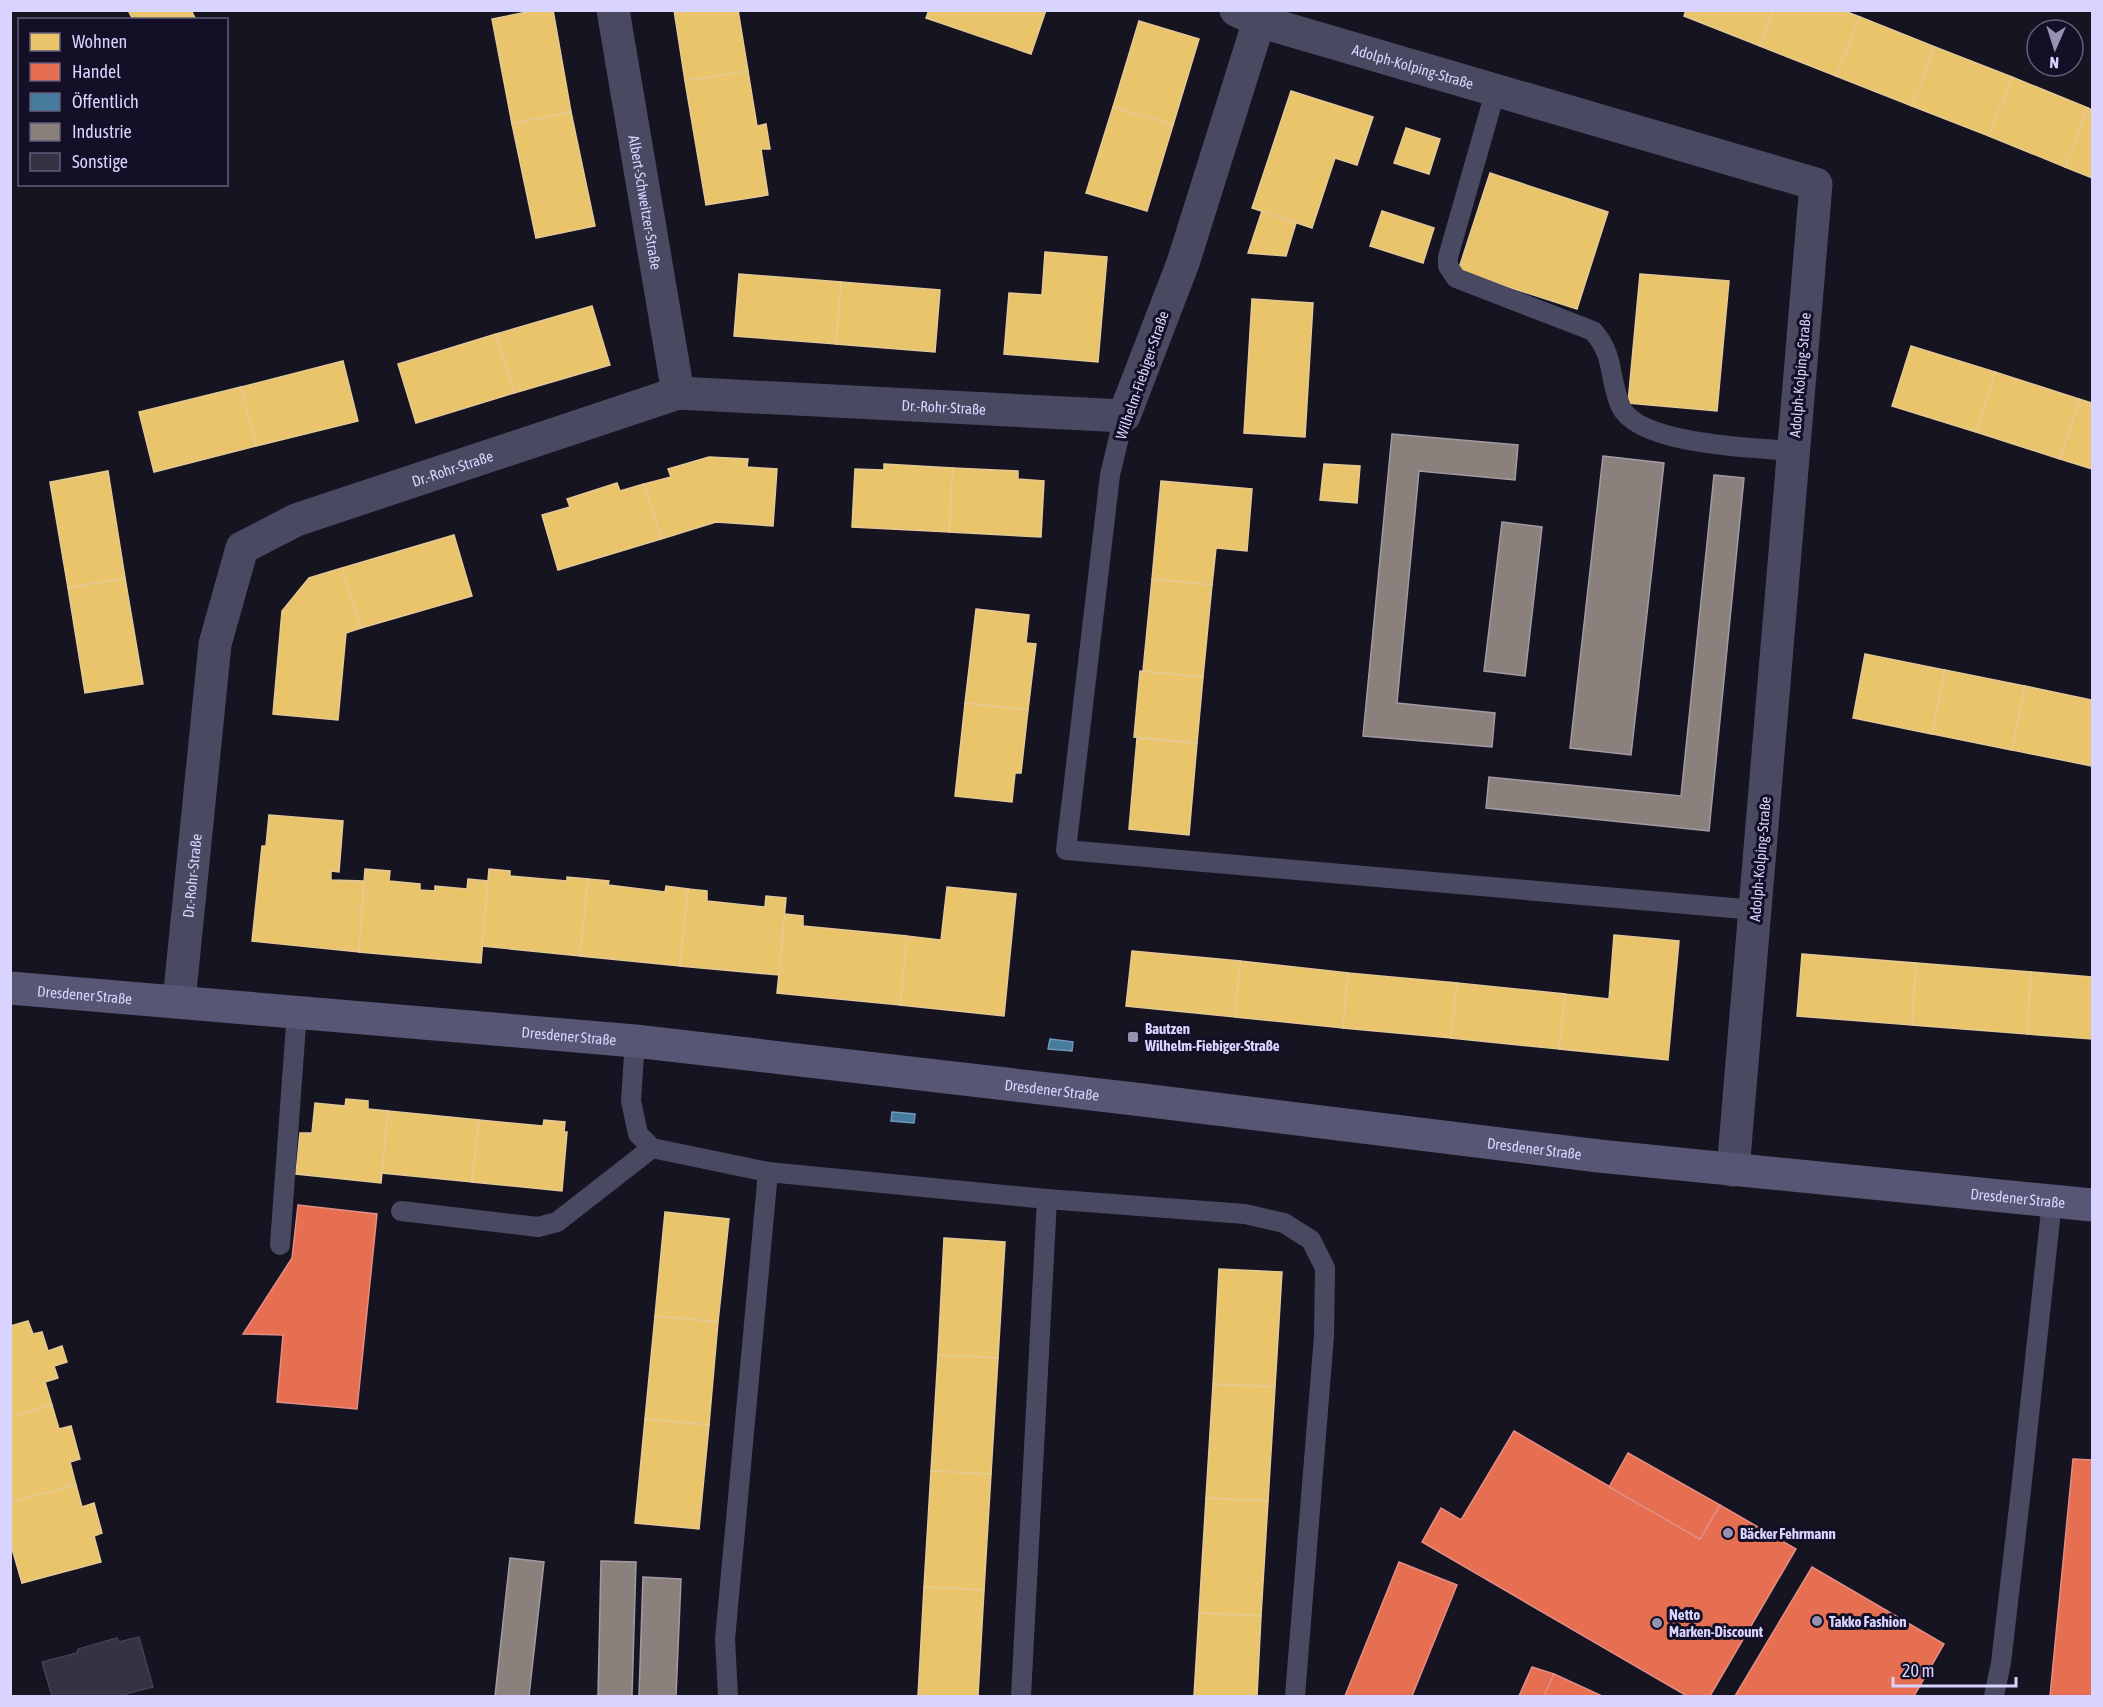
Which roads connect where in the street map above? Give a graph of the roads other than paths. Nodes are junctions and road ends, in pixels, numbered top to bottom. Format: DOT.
graph roads {
  1 [pos="613,10"];
  2 [pos="1248,16"];
  3 [pos="1496,89"];
  4 [pos="678,393"];
  5 [pos="1124,416"];
  6 [pos="1794,452"];
  7 [pos="1755,910"];
  8 [pos="10,988"];
  9 [pos="180,1001"];
  10 [pos="297,1011"];
  11 [pos="635,1041"];
  12 [pos="652,1148"];
  13 [pos="1733,1170"];
  14 [pos="768,1172"];
  15 [pos="1047,1199"];
  16 [pos="2052,1201"];
  17 [pos="2092,1204"];
  18 [pos="400,1211"];
  19 [pos="280,1245"];
  20 [pos="728,1696"];
  21 [pos="1021,1696"];
  22 [pos="1295,1696"];
  23 [pos="1994,1696"];
  1 -- 4 [label="street, Albert-Schweitzer-Straße"];
  2 -- 3 [label="street, Adolph-Kolping-Straße"];
  2 -- 5 [label="street, Wilhelm-Fiebiger-Straße"];
  3 -- 6 [label="street, Adolph-Kolping-Straße"];
  3 -- 6 [label="lane"];
  4 -- 5 [label="street, Dr.-Rohr-Straße"];
  4 -- 9 [label="street, Dr.-Rohr-Straße"];
  5 -- 7 [label="lane, Wilhelm-Fiebiger-Straße"];
  6 -- 7 [label="street, Adolph-Kolping-Straße"];
  7 -- 13 [label="street, Adolph-Kolping-Straße"];
  8 -- 9 [label="main road, Dresdener Straße"];
  9 -- 10 [label="main road, Dresdener Straße"];
  10 -- 11 [label="main road, Dresdener Straße"];
  10 -- 19 [label="lane"];
  11 -- 12 [label="lane"];
  11 -- 13 [label="main road, Dresdener Straße"];
  12 -- 14 [label="lane"];
  12 -- 18 [label="lane"];
  13 -- 16 [label="main road, Dresdener Straße"];
  14 -- 15 [label="lane"];
  14 -- 20 [label="lane"];
  15 -- 21 [label="lane"];
  15 -- 22 [label="lane"];
  16 -- 17 [label="main road, Dresdener Straße"];
  16 -- 23 [label="lane"];
}
